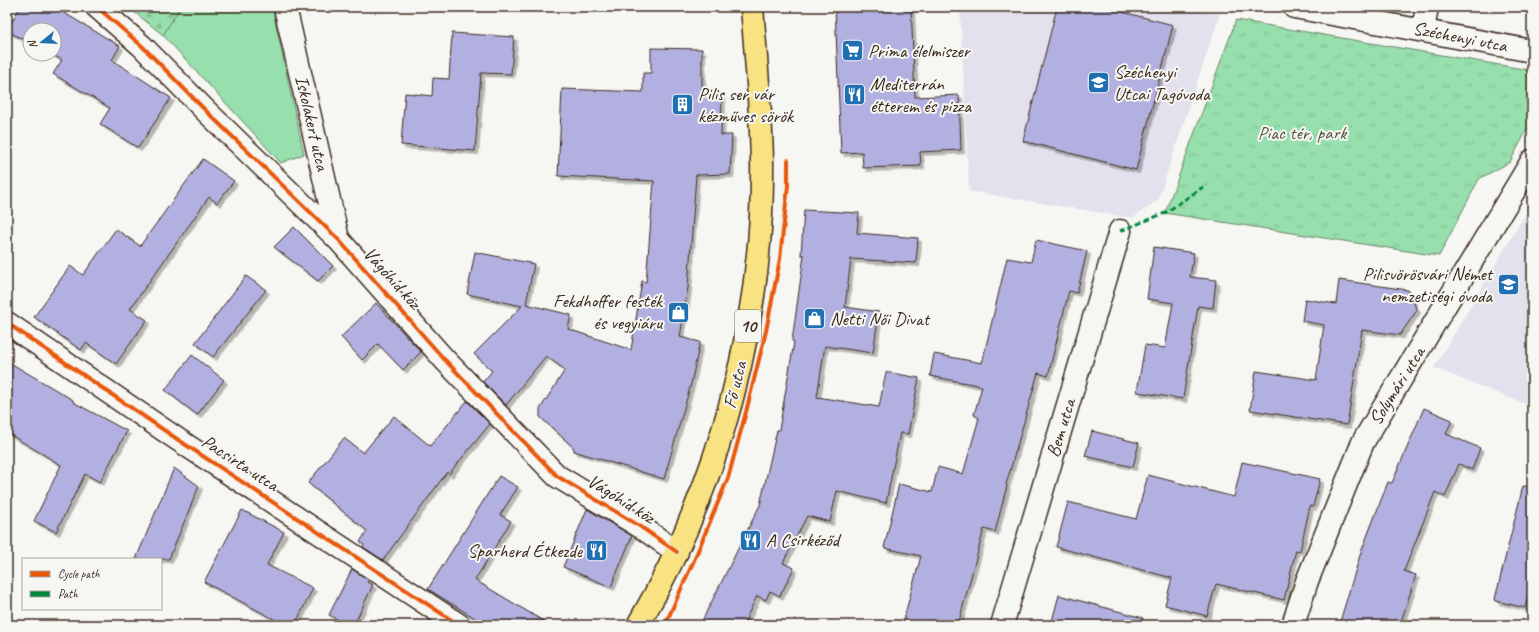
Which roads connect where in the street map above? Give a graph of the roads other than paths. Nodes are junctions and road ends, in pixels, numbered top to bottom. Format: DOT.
graph roads {
  1 [pos="97,7"];
  2 [pos="286,7"];
  3 [pos="752,7"];
  4 [pos="1294,7"];
  5 [pos="1427,7"];
  6 [pos="1423,30"];
  7 [pos="1532,51"];
  8 [pos="1532,161"];
  9 [pos="1120,231"];
  10 [pos="338,238"];
  11 [pos="7,323"];
  12 [pos="677,552"];
  13 [pos="459,625"];
  14 [pos="638,625"];
  15 [pos="1002,625"];
  16 [pos="1293,625"];
  1 -- 10 [label="street, Vágóhíd köz"];
  2 -- 10 [label="street, Iskolakert utca"];
  3 -- 12 [label="main road, Fő utca / 10"];
  4 -- 6 [label="street, Széchenyi utca"];
  5 -- 6 [label="street"];
  6 -- 7 [label="street, Széchenyi utca"];
  8 -- 16 [label="street, Solymári utca"];
  9 -- 15 [label="street, Bem utca"];
  10 -- 12 [label="street, Vágóhíd köz"];
  11 -- 13 [label="street, Pacsirta utca"];
  12 -- 14 [label="main road, Fő utca / 10"];
}
